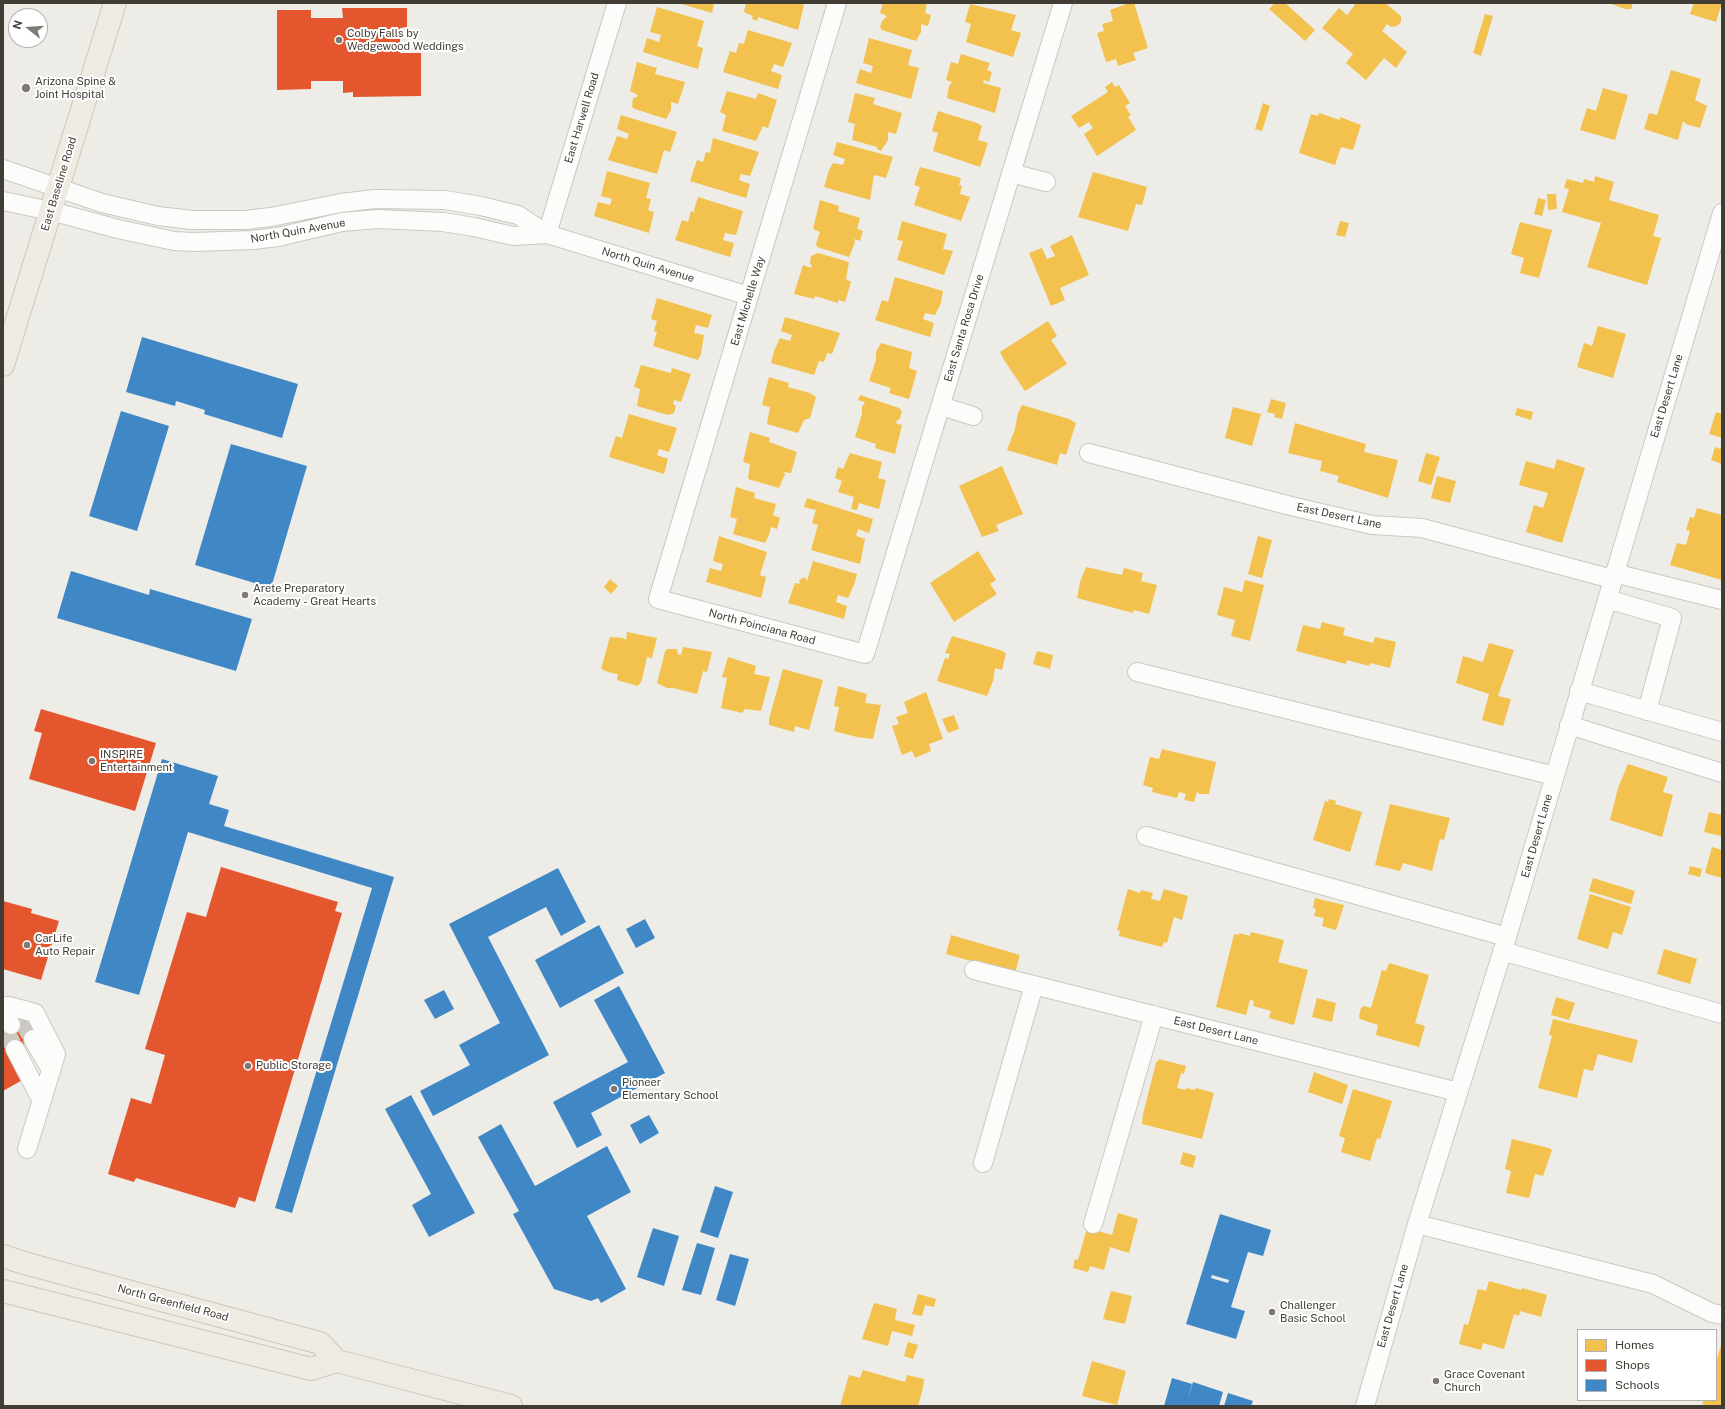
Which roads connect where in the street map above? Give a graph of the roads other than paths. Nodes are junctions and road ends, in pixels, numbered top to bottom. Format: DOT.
graph roads {
  1 [pos="115,3"];
  2 [pos="617,3"];
  3 [pos="837,3"];
  4 [pos="1063,3"];
  5 [pos="3,169"];
  6 [pos="1011,173"];
  7 [pos="1046,182"];
  8 [pos="58,189"];
  9 [pos="3,201"];
  10 [pos="51,211"];
  11 [pos="1722,213"];
  12 [pos="224,220"];
  13 [pos="547,234"];
  14 [pos="223,241"];
  15 [pos="749,296"];
  16 [pos="3,365"];
  17 [pos="941,406"];
  18 [pos="973,416"];
  19 [pos="1089,453"];
  20 [pos="1613,576"];
  21 [pos="658,599"];
  22 [pos="1607,599"];
  23 [pos="1722,600"];
  24 [pos="865,654"];
  25 [pos="1137,672"];
  26 [pos="1580,691"];
  27 [pos="1647,711"];
  28 [pos="1569,725"];
  29 [pos="1722,732"];
  30 [pos="1722,772"];
  31 [pos="1554,776"];
  32 [pos="1146,836"];
  33 [pos="1505,944"];
  34 [pos="974,970"];
  35 [pos="1034,985"];
  36 [pos="1722,1014"];
  37 [pos="1154,1015"];
  38 [pos="8,1018"];
  39 [pos="46,1086"];
  40 [pos="1458,1092"];
  41 [pos="27,1149"];
  42 [pos="983,1162"];
  43 [pos="1093,1224"];
  44 [pos="1417,1224"];
  45 [pos="3,1256"];
  46 [pos="67,1275"];
  47 [pos="3,1291"];
  48 [pos="69,1308"];
  49 [pos="208,1313"];
  50 [pos="1722,1315"];
  51 [pos="213,1344"];
  52 [pos="337,1361"];
  53 [pos="511,1406"];
  54 [pos="1365,1406"];
  1 -- 8 [label="main road, East Baseline Road"];
  2 -- 13 [label="street, East Harwell Road"];
  3 -- 15 [label="street, East Michelle Way"];
  4 -- 6 [label="street, East Santa Rosa Drive"];
  5 -- 8 [label="street, North Quin Avenue"];
  6 -- 7 [label="street"];
  6 -- 17 [label="street, East Santa Rosa Drive"];
  8 -- 10 [label="main road, East Baseline Road"];
  8 -- 12 [label="street, North Quin Avenue"];
  9 -- 10 [label="street, North Quin Avenue"];
  10 -- 14 [label="street, North Quin Avenue"];
  10 -- 16 [label="main road, East Baseline Road"];
  11 -- 20 [label="street, East Desert Lane"];
  12 -- 13 [label="street, North Quin Avenue"];
  12 -- 14 [label="street"];
  13 -- 14 [label="street, North Quin Avenue"];
  13 -- 15 [label="street, North Quin Avenue"];
  15 -- 21 [label="street, East Michelle Way"];
  17 -- 18 [label="street"];
  17 -- 24 [label="street, East Santa Rosa Drive"];
  19 -- 20 [label="street, East Desert Lane"];
  20 -- 22 [label="street, East Desert Lane"];
  20 -- 23 [label="street"];
  21 -- 24 [label="street, North Poinciana Road"];
  22 -- 26 [label="street, East Desert Lane"];
  22 -- 27 [label="street"];
  25 -- 31 [label="street"];
  26 -- 27 [label="street"];
  26 -- 28 [label="street, East Desert Lane"];
  27 -- 29 [label="street"];
  28 -- 30 [label="street"];
  28 -- 31 [label="street, East Desert Lane"];
  31 -- 33 [label="street, East Desert Lane"];
  32 -- 33 [label="street"];
  33 -- 36 [label="street"];
  33 -- 40 [label="street, East Desert Lane"];
  34 -- 35 [label="street, East Desert Lane"];
  35 -- 37 [label="street, East Desert Lane"];
  35 -- 42 [label="street"];
  37 -- 40 [label="street, East Desert Lane"];
  37 -- 43 [label="street"];
  38 -- 39 [label="street"];
  39 -- 39 [label="street"];
  39 -- 41 [label="street"];
  40 -- 44 [label="street, East Desert Lane"];
  44 -- 50 [label="street"];
  44 -- 54 [label="street, East Desert Lane"];
  45 -- 46 [label="main road, North Greenfield Road"];
  46 -- 48 [label="main road"];
  46 -- 49 [label="main road, North Greenfield Road"];
  47 -- 48 [label="main road"];
  48 -- 51 [label="main road"];
  49 -- 51 [label="main road"];
  49 -- 52 [label="main road, North Greenfield Road"];
  51 -- 52 [label="main road"];
  52 -- 53 [label="main road"];
}
